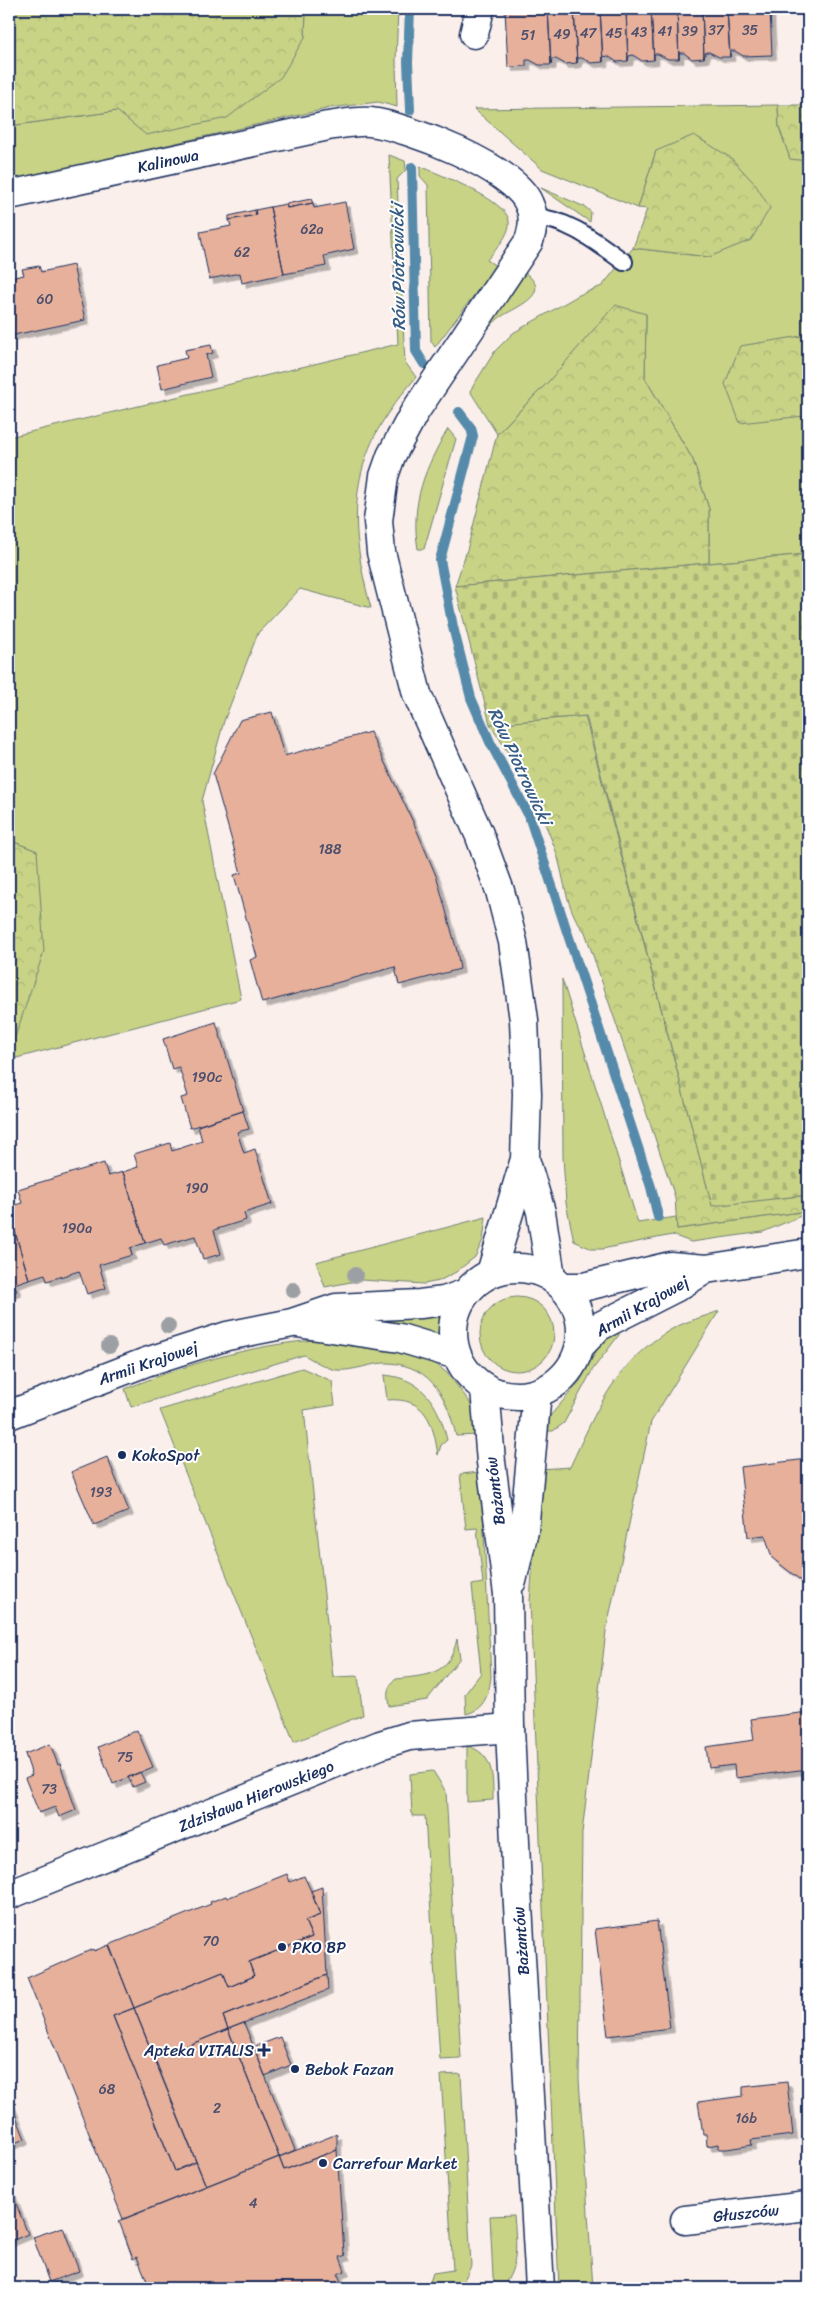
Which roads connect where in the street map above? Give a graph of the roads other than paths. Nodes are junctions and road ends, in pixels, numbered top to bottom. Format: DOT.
graph roads {
  1 [pos="9,195"];
  2 [pos="534,216"];
  3 [pos="624,262"];
  4 [pos="525,1159"];
  5 [pos="808,1253"];
  6 [pos="706,1269"];
  7 [pos="491,1274"];
  8 [pos="557,1282"];
  9 [pos="466,1293"];
  10 [pos="292,1322"];
  11 [pos="580,1346"];
  12 [pos="457,1355"];
  13 [pos="485,1388"];
  14 [pos="537,1393"];
  15 [pos="9,1415"];
  16 [pos="508,1594"];
  17 [pos="510,1728"];
  18 [pos="9,1895"];
  19 [pos="808,2206"];
  20 [pos="685,2220"];
  21 [pos="540,2288"];
  1 -- 2 [label="street, Kalinowa"];
  2 -- 3 [label="lane"];
  2 -- 4 [label="street"];
  4 -- 7 [label="street"];
  4 -- 8 [label="street"];
  5 -- 6 [label="street, Armii Krajowej"];
  6 -- 8 [label="street, Armii Krajowej"];
  6 -- 11 [label="street, Armii Krajowej"];
  7 -- 8 [label="street"];
  7 -- 9 [label="street"];
  8 -- 11 [label="street"];
  9 -- 10 [label="street, Armii Krajowej"];
  9 -- 12 [label="street"];
  10 -- 12 [label="street, Armii Krajowej"];
  10 -- 15 [label="street, Armii Krajowej"];
  11 -- 14 [label="street"];
  12 -- 13 [label="street"];
  13 -- 14 [label="street"];
  13 -- 16 [label="street, Bażantów"];
  14 -- 16 [label="street, Bażantów"];
  16 -- 17 [label="street, Bażantów"];
  17 -- 18 [label="street, Zdzisława Hierowskiego"];
  17 -- 21 [label="street, Bażantów"];
  19 -- 20 [label="street, Głuszców"];
}
